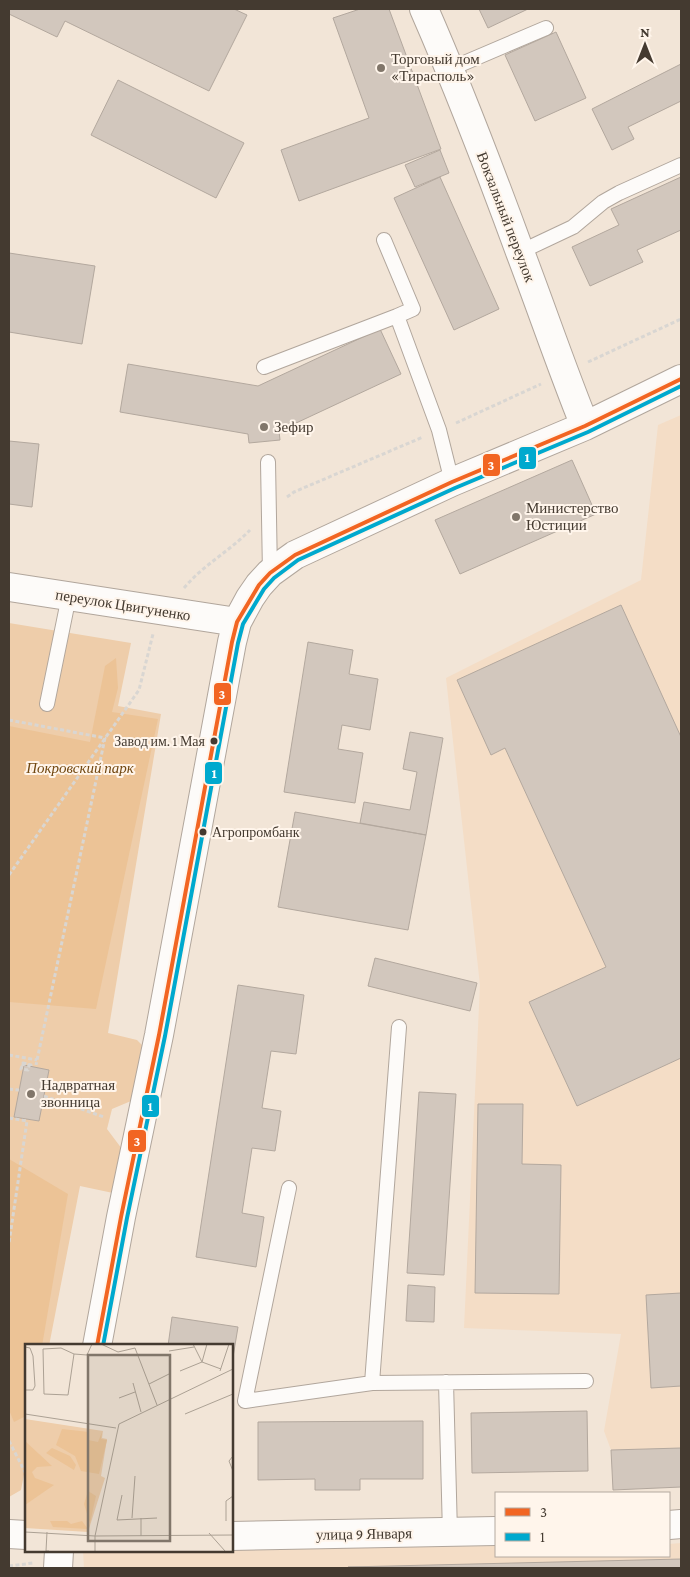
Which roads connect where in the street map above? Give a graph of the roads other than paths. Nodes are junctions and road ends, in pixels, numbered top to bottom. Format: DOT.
graph roads {
  1 [pos="424,9"];
  2 [pos="546,28"];
  3 [pos="450,69"];
  4 [pos="681,164"];
  5 [pos="384,240"];
  6 [pos="520,252"];
  7 [pos="397,316"];
  8 [pos="264,367"];
  9 [pos="681,379"];
  10 [pos="585,426"];
  11 [pos="268,462"];
  12 [pos="452,482"];
  13 [pos="270,573"];
  14 [pos="9,588"];
  15 [pos="69,596"];
  16 [pos="237,622"];
  17 [pos="47,704"];
  18 [pos="399,1027"];
  19 [pos="289,1188"];
  20 [pos="97,1344"];
  21 [pos="586,1380"];
  22 [pos="446,1382"];
  23 [pos="372,1383"];
  24 [pos="495,1531"];
  25 [pos="450,1533"];
  26 [pos="9,1534"];
  27 [pos="25,1535"];
  28 [pos="232,1536"];
  29 [pos="59,1552"];
  30 [pos="58,1568"];
  1 -- 3 [label="street, Вокзальный переулок"];
  2 -- 3 [label="lane"];
  3 -- 6 [label="street, Вокзальный переулок"];
  4 -- 6 [label="lane"];
  5 -- 7 [label="lane"];
  6 -- 10 [label="street, Вокзальный переулок"];
  7 -- 8 [label="lane"];
  7 -- 12 [label="lane"];
  9 -- 10 [label="street"];
  10 -- 12 [label="street"];
  11 -- 13 [label="lane"];
  12 -- 13 [label="street"];
  13 -- 16 [label="street"];
  14 -- 15 [label="street, переулок Цвигуненко"];
  15 -- 16 [label="street, переулок Цвигуненко"];
  15 -- 17 [label="lane"];
  16 -- 20 [label="street"];
  18 -- 23 [label="lane"];
  19 -- 23 [label="lane"];
  21 -- 22 [label="lane"];
  22 -- 23 [label="lane"];
  22 -- 25 [label="lane"];
  24 -- 25 [label="street, улица 9 Января"];
  25 -- 28 [label="street, улица 9 Января"];
  26 -- 27 [label="street"];
  29 -- 30 [label="street"];
}
